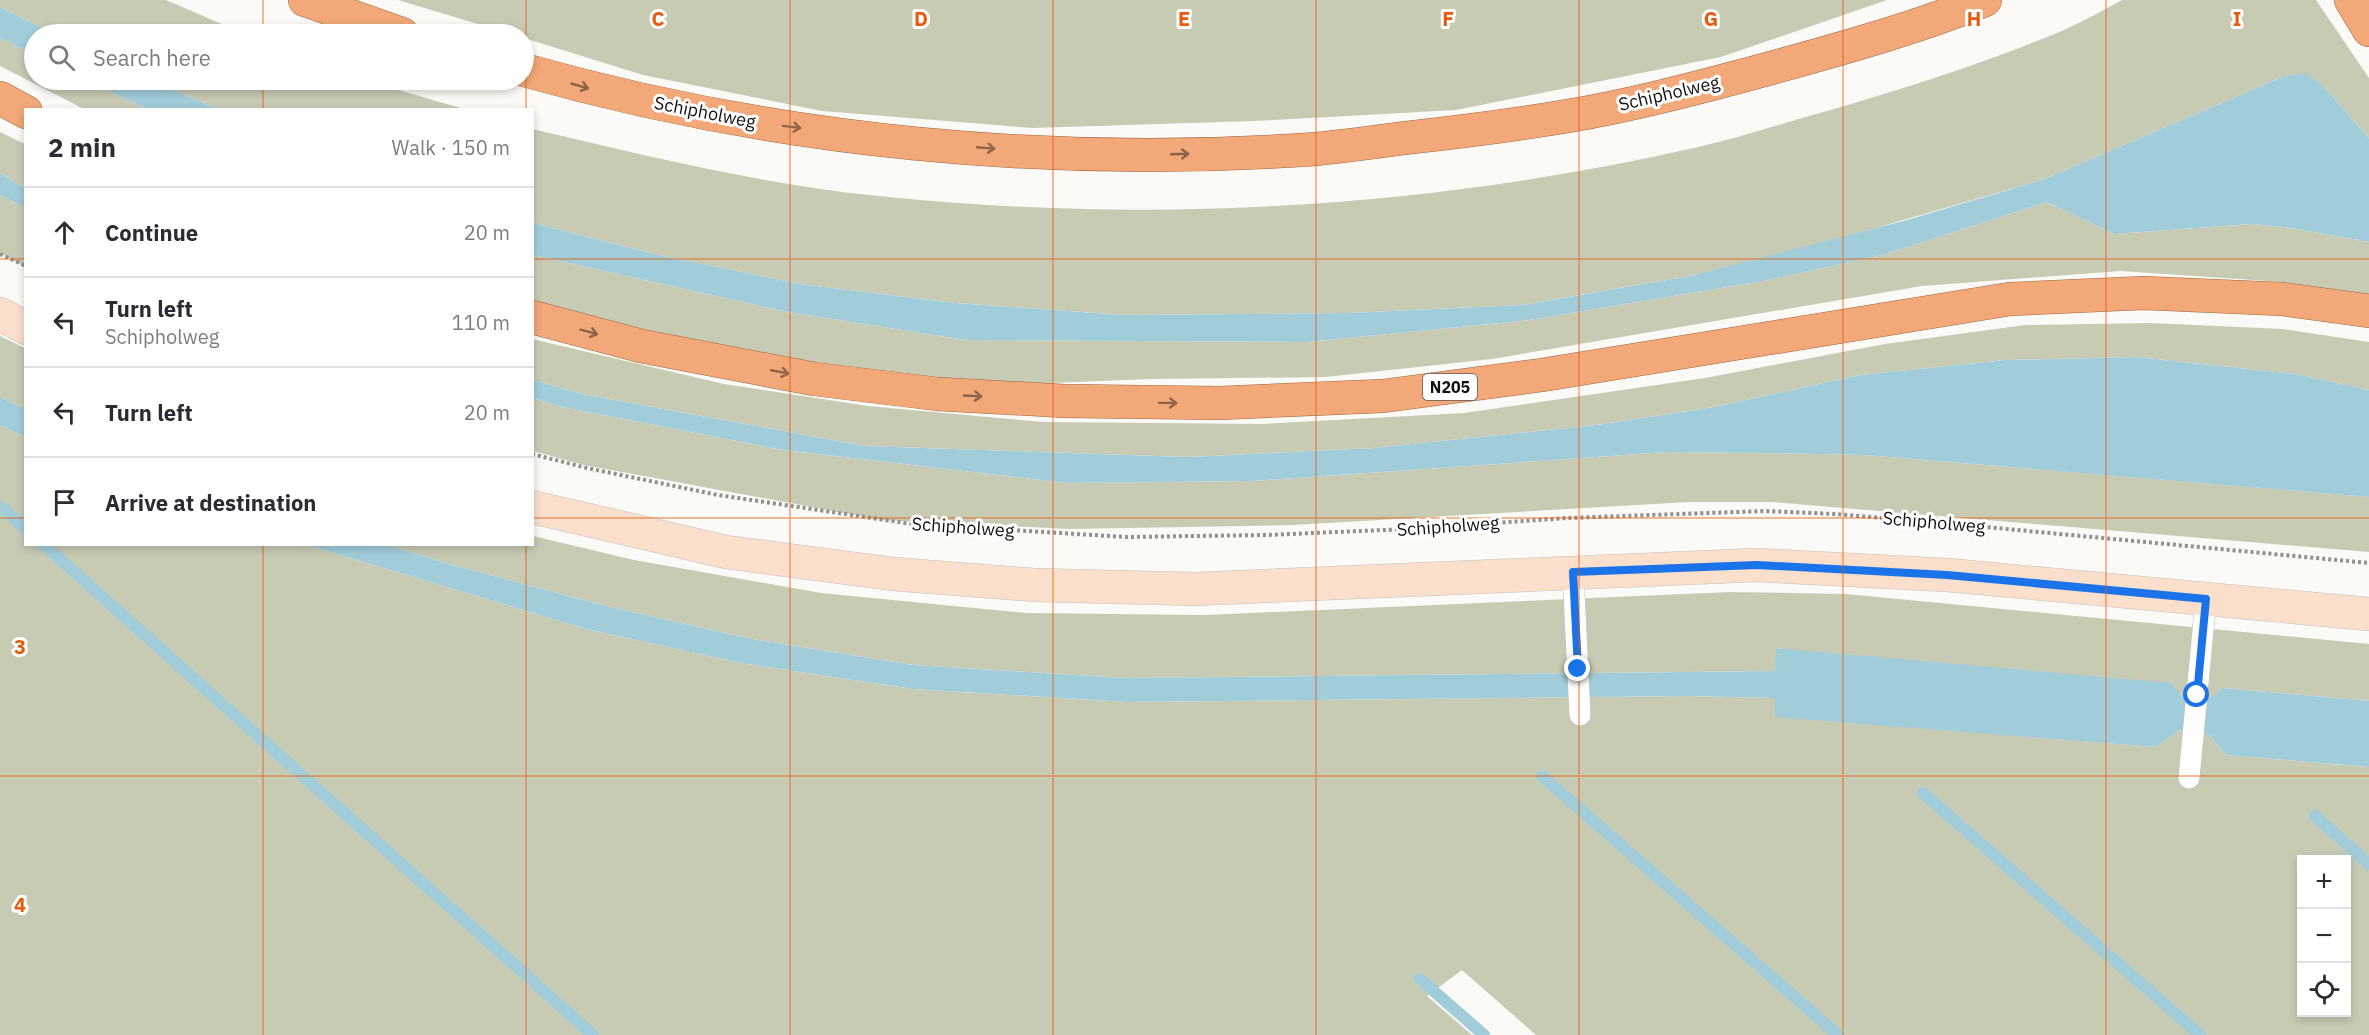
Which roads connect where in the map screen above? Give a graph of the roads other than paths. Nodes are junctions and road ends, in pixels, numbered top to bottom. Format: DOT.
graph roads {
  1 [pos="305,0"];
  2 [pos="1985,0"];
  3 [pos="2351,0"];
  4 [pos="373,24"];
  5 [pos="2369,30"];
  6 [pos="534,73"];
  7 [pos="0,98"];
  8 [pos="24,111"];
  9 [pos="2369,311"];
  10 [pos="0,314"];
  11 [pos="534,318"];
  12 [pos="24,327"];
  13 [pos="534,507"];
  14 [pos="1573,572"];
  15 [pos="2206,599"];
  16 [pos="2369,614"];
  17 [pos="1579,707"];
  18 [pos="2189,778"];
  1 -- 4 [label="highway"];
  6 -- 2 [label="highway, Schipholweg, one-way"];
  3 -- 5 [label="highway"];
  7 -- 8 [label="highway"];
  11 -- 9 [label="highway, N205, one-way"];
  10 -- 12 [label="main road"];
  13 -- 14 [label="main road"];
  14 -- 15 [label="main road"];
  14 -- 17 [label="lane"];
  15 -- 16 [label="main road"];
  15 -- 18 [label="lane"];
}
